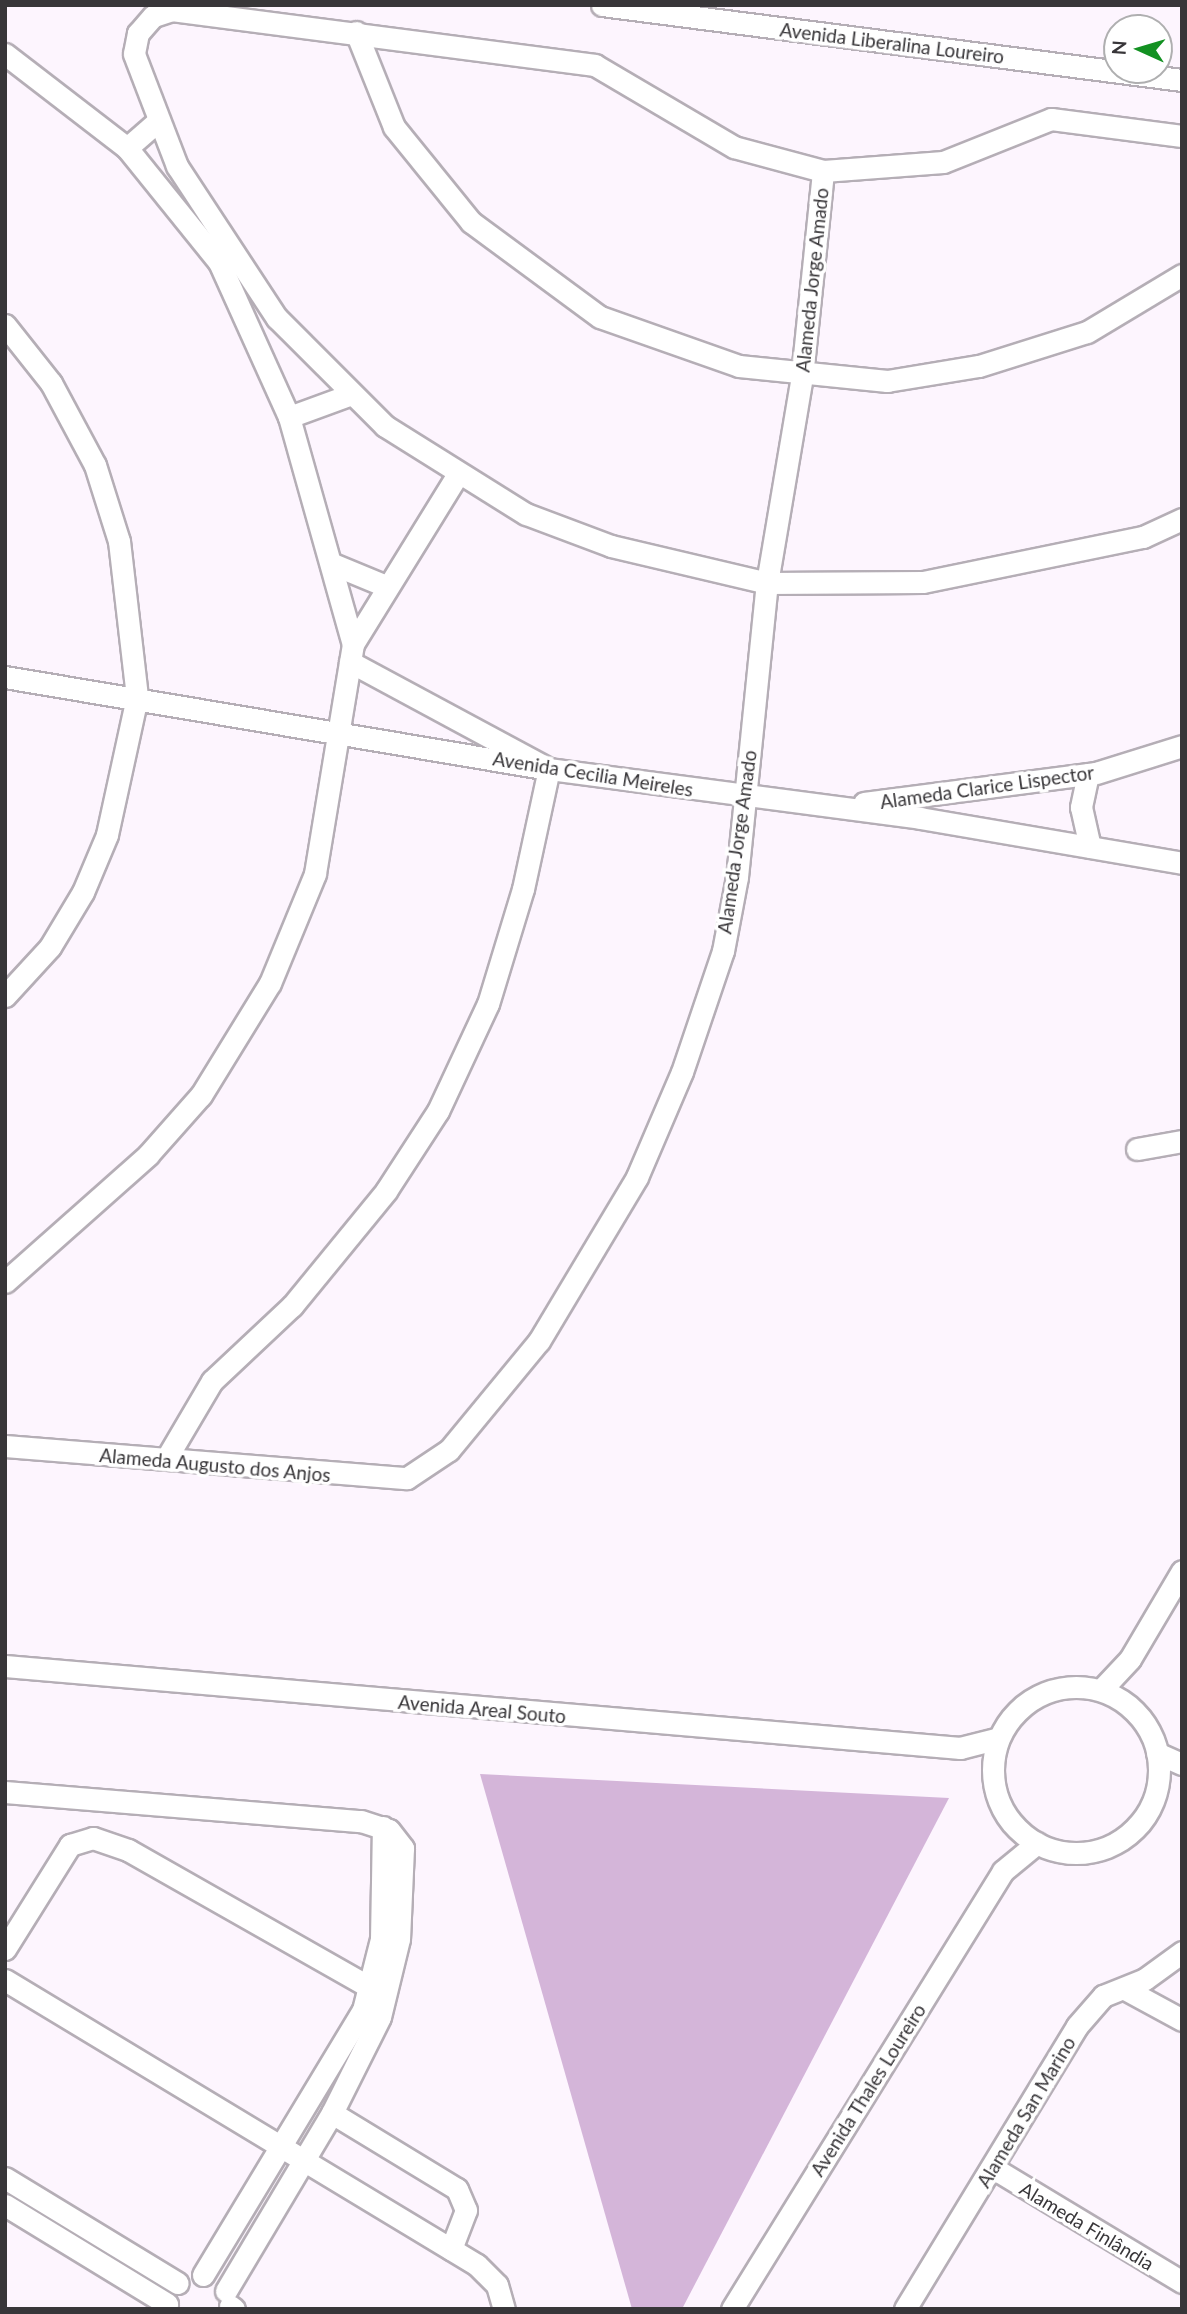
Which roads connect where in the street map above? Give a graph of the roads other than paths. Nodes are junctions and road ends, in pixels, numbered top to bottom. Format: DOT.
graph roads {
  1 [pos="602,5"];
  2 [pos="356,32"];
  3 [pos="5,54"];
  4 [pos="1182,80"];
  5 [pos="158,121"];
  6 [pos="1182,136"];
  7 [pos="127,148"];
  8 [pos="177,166"];
  9 [pos="823,171"];
  10 [pos="157,182"];
  11 [pos="1182,275"];
  12 [pos="5,325"];
  13 [pos="802,375"];
  14 [pos="349,395"];
  15 [pos="289,417"];
  16 [pos="458,474"];
  17 [pos="1182,519"];
  18 [pos="335,565"];
  19 [pos="767,583"];
  20 [pos="386,586"];
  21 [pos="351,653"];
  22 [pos="5,677"];
  23 [pos="137,697"];
  24 [pos="341,731"];
  25 [pos="1182,746"];
  26 [pos="549,769"];
  27 [pos="1088,774"];
  28 [pos="745,797"];
  29 [pos="830,807"];
  30 [pos="1090,847"];
  31 [pos="1182,863"];
  32 [pos="5,996"];
  33 [pos="1182,1141"];
  34 [pos="1137,1149"];
  35 [pos="5,1282"];
  36 [pos="5,1446"];
  37 [pos="166,1459"];
  38 [pos="424,1472"];
  39 [pos="1182,1572"];
  40 [pos="1130,1659"];
  41 [pos="5,1666"];
  42 [pos="1101,1690"];
  43 [pos="1130,1707"];
  44 [pos="999,1738"];
  45 [pos="960,1748"];
  46 [pos="1157,1753"];
  47 [pos="1182,1764"];
  48 [pos="993,1767"];
  49 [pos="1182,1778"];
  50 [pos="1158,1780"];
  51 [pos="5,1792"];
  52 [pos="1012,1824"];
  53 [pos="1037,1843"];
  54 [pos="1003,1871"];
  55 [pos="5,1949"];
  56 [pos="1182,1952"];
  57 [pos="5,1980"];
  58 [pos="1125,1989"];
  59 [pos="378,1992"];
  60 [pos="1182,2020"];
  61 [pos="332,2113"];
  62 [pos="283,2147"];
  63 [pos="304,2160"];
  64 [pos="993,2168"];
  65 [pos="5,2178"];
  66 [pos="5,2205"];
  67 [pos="451,2249"];
  68 [pos="203,2275"];
  69 [pos="1182,2282"];
  70 [pos="178,2283"];
  71 [pos="230,2304"];
  72 [pos="167,2306"];
  73 [pos="504,2309"];
  74 [pos="733,2309"];
  75 [pos="905,2309"];
  1 -- 4 [label="street, Avenida Liberalina Loureiro"];
  2 -- 5 [label="street"];
  2 -- 9 [label="street"];
  2 -- 13 [label="street"];
  3 -- 7 [label="street"];
  5 -- 7 [label="street"];
  5 -- 8 [label="street"];
  6 -- 9 [label="street"];
  7 -- 10 [label="street"];
  8 -- 10 [label="street"];
  8 -- 14 [label="street"];
  9 -- 13 [label="street, Alameda Jorge Amado"];
  10 -- 15 [label="street"];
  11 -- 13 [label="street"];
  12 -- 23 [label="street"];
  13 -- 19 [label="street, Alameda Jorge Amado"];
  14 -- 15 [label="street"];
  14 -- 16 [label="street"];
  15 -- 18 [label="street"];
  16 -- 19 [label="street"];
  16 -- 20 [label="street"];
  17 -- 19 [label="street"];
  18 -- 20 [label="street"];
  18 -- 21 [label="street"];
  19 -- 28 [label="street, Alameda Jorge Amado"];
  20 -- 21 [label="street"];
  21 -- 24 [label="street"];
  21 -- 26 [label="street"];
  22 -- 23 [label="street, Avenida Cecilia Meireles"];
  23 -- 24 [label="street, Avenida Cecilia Meireles"];
  23 -- 32 [label="street"];
  24 -- 26 [label="street, Avenida Cecilia Meireles"];
  24 -- 35 [label="street"];
  25 -- 27 [label="street, Alameda Clarice Lispector"];
  26 -- 28 [label="street, Avenida Cecilia Meireles"];
  26 -- 37 [label="street"];
  27 -- 29 [label="street, Alameda Clarice Lispector"];
  27 -- 30 [label="street"];
  28 -- 29 [label="street, Avenida Cecilia Meireles"];
  28 -- 38 [label="street, Alameda Jorge Amado"];
  29 -- 30 [label="street, Avenida Cecilia Meireles"];
  30 -- 31 [label="street, Avenida Cecilia Meireles"];
  33 -- 34 [label="street"];
  36 -- 37 [label="street, Alameda Augusto dos Anjos"];
  37 -- 38 [label="street, Alameda Augusto dos Anjos"];
  39 -- 40 [label="street"];
  40 -- 42 [label="street"];
  40 -- 43 [label="street"];
  41 -- 45 [label="street, Avenida Areal Souto"];
  42 -- 43 [label="street"];
  42 -- 44 [label="street"];
  43 -- 46 [label="street"];
  44 -- 45 [label="street, Avenida Areal Souto"];
  44 -- 48 [label="street"];
  45 -- 48 [label="street, Avenida Areal Souto"];
  46 -- 47 [label="street"];
  46 -- 50 [label="street"];
  48 -- 52 [label="street"];
  49 -- 50 [label="street"];
  50 -- 53 [label="street"];
  51 -- 59 [label="street"];
  52 -- 53 [label="street"];
  52 -- 54 [label="street, Avenida Thales Loureiro"];
  53 -- 54 [label="street, Avenida Thales Loureiro"];
  54 -- 74 [label="street, Avenida Thales Loureiro"];
  55 -- 59 [label="street"];
  56 -- 58 [label="street, Alameda San Marino"];
  57 -- 62 [label="street"];
  58 -- 60 [label="street"];
  58 -- 64 [label="street, Alameda San Marino"];
  59 -- 61 [label="street"];
  59 -- 62 [label="street"];
  61 -- 63 [label="street"];
  61 -- 67 [label="street"];
  62 -- 63 [label="street"];
  62 -- 68 [label="street"];
  63 -- 67 [label="street"];
  63 -- 71 [label="street"];
  64 -- 69 [label="street, Alameda Finlândia"];
  64 -- 75 [label="street, Alameda San Marino"];
  65 -- 70 [label="street"];
  66 -- 72 [label="street"];
  67 -- 73 [label="street"];
  68 -- 70 [label="street"];
  68 -- 71 [label="street"];
  70 -- 72 [label="street"];
}
